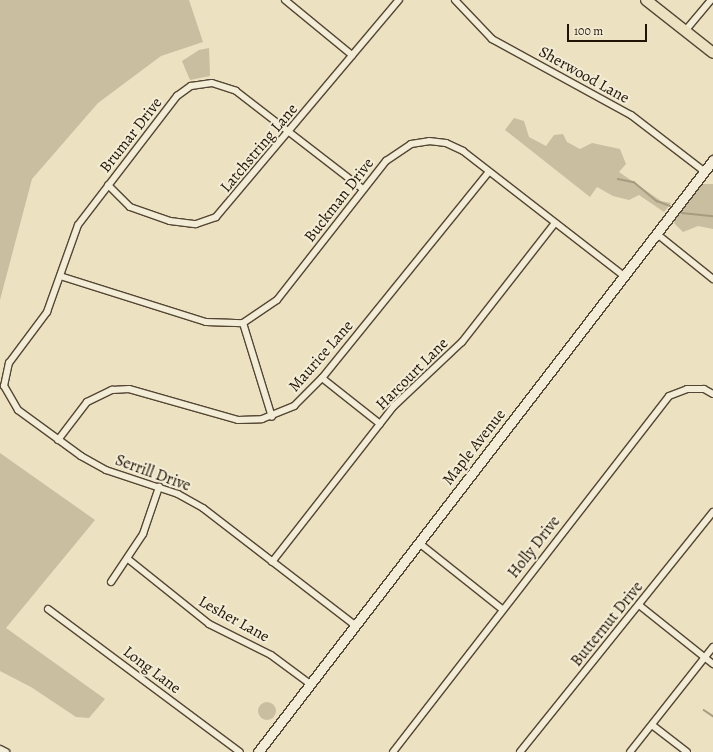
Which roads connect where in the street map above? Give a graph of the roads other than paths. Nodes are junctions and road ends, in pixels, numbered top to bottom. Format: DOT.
graph roads {
  1 [pos="285,0"];
  2 [pos="399,0"];
  3 [pos="455,0"];
  4 [pos="646,0"];
  5 [pos="710,0"];
  6 [pos="685,31"];
  7 [pos="713,52"];
  8 [pos="352,55"];
  9 [pos="290,132"];
  10 [pos="713,160"];
  11 [pos="704,171"];
  12 [pos="489,172"];
  13 [pos="108,185"];
  14 [pos="363,189"];
  15 [pos="555,223"];
  16 [pos="657,234"];
  17 [pos="60,276"];
  18 [pos="624,276"];
  19 [pos="713,279"];
  20 [pos="243,323"];
  21 [pos="322,378"];
  22 [pos="4,386"];
  23 [pos="713,394"];
  24 [pos="272,417"];
  25 [pos="380,424"];
  26 [pos="58,440"];
  27 [pos="159,487"];
  28 [pos="713,512"];
  29 [pos="419,544"];
  30 [pos="128,559"];
  31 [pos="272,562"];
  32 [pos="111,582"];
  33 [pos="639,605"];
  34 [pos="48,609"];
  35 [pos="502,609"];
  36 [pos="356,626"];
  37 [pos="713,647"];
  38 [pos="705,657"];
  39 [pos="713,664"];
  40 [pos="310,684"];
  41 [pos="652,725"];
  42 [pos="0,749"];
  43 [pos="6,752"];
  44 [pos="240,752"];
  45 [pos="258,752"];
  46 [pos="393,752"];
  47 [pos="520,752"];
  48 [pos="630,752"];
  49 [pos="686,752"];
  1 -- 8 [label="street"];
  2 -- 8 [label="street, Latchstring Lane"];
  3 -- 11 [label="street, Sherwood Lane"];
  4 -- 6 [label="main road"];
  5 -- 6 [label="street"];
  6 -- 7 [label="main road"];
  8 -- 9 [label="street, Latchstring Lane"];
  9 -- 13 [label="street, Latchstring Lane"];
  9 -- 13 [label="street, Brumar Drive"];
  9 -- 14 [label="street, Brumar Drive"];
  10 -- 11 [label="street, Maple Avenue"];
  11 -- 16 [label="street, Maple Avenue"];
  12 -- 14 [label="street, Buckman Drive"];
  12 -- 15 [label="street, Buckman Drive"];
  12 -- 21 [label="street, Maurice Lane"];
  13 -- 17 [label="street, Brumar Drive"];
  14 -- 20 [label="street, Buckman Drive"];
  15 -- 18 [label="street, Buckman Drive"];
  15 -- 25 [label="street, Harcourt Lane"];
  16 -- 18 [label="street, Maple Avenue"];
  16 -- 19 [label="street"];
  17 -- 20 [label="street"];
  17 -- 22 [label="street, Brumar Drive"];
  18 -- 29 [label="street, Maple Avenue"];
  20 -- 24 [label="street"];
  21 -- 24 [label="street, Maurice Lane"];
  21 -- 25 [label="street"];
  22 -- 26 [label="street, Serrill Drive"];
  23 -- 35 [label="street, Holly Drive"];
  24 -- 26 [label="street, Maurice Lane"];
  25 -- 31 [label="street, Harcourt Lane"];
  26 -- 27 [label="street, Serrill Drive"];
  27 -- 30 [label="street"];
  27 -- 31 [label="street, Serrill Drive"];
  28 -- 33 [label="street, Butternut Drive"];
  29 -- 35 [label="street"];
  29 -- 36 [label="street, Maple Avenue"];
  30 -- 32 [label="street"];
  30 -- 40 [label="street, Lesher Lane"];
  31 -- 36 [label="street, Serrill Drive"];
  33 -- 38 [label="street"];
  33 -- 47 [label="street, Butternut Drive"];
  34 -- 44 [label="street, Long Lane"];
  35 -- 46 [label="street, Holly Drive"];
  36 -- 40 [label="street, Maple Avenue"];
  37 -- 38 [label="street"];
  38 -- 39 [label="street"];
  38 -- 41 [label="street"];
  40 -- 45 [label="street, Maple Avenue"];
  41 -- 48 [label="street"];
  41 -- 49 [label="street"];
  42 -- 43 [label="street"];
}
